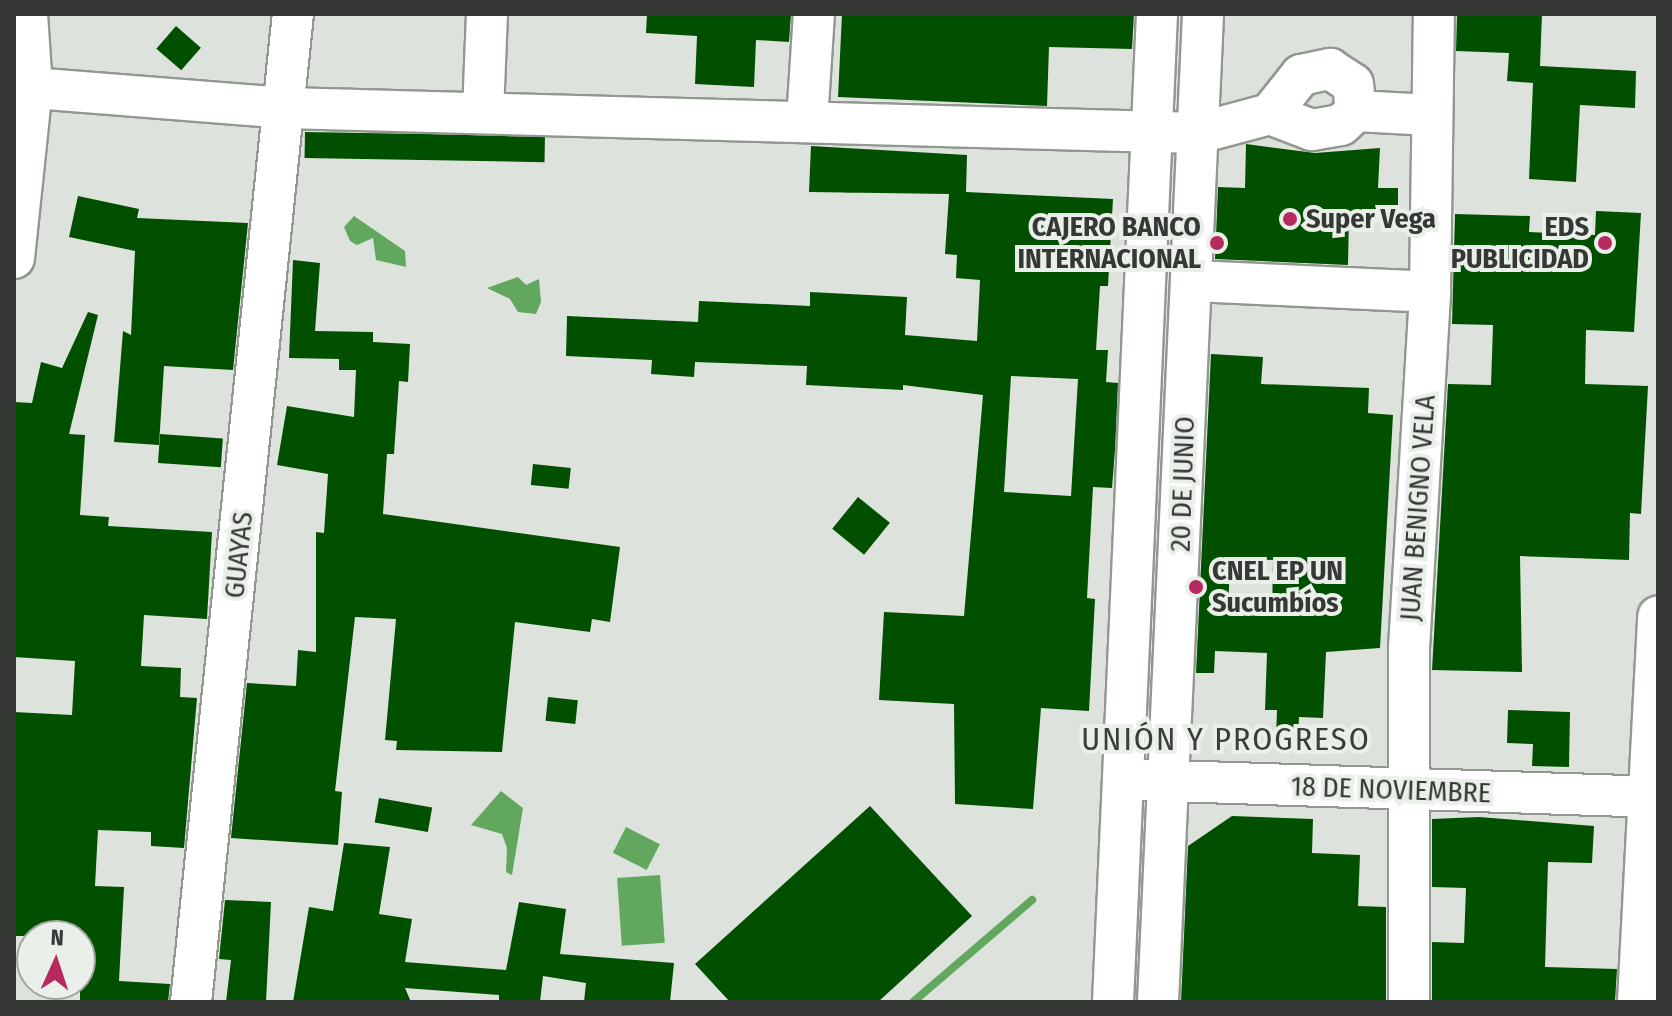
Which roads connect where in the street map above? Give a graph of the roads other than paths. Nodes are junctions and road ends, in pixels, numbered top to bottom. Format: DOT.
graph roads {
  1 [pos="27,14"];
  2 [pos="293,14"];
  3 [pos="487,14"];
  4 [pos="814,14"];
  5 [pos="1157,14"];
  6 [pos="1203,14"];
  7 [pos="1434,14"];
  8 [pos="32,88"];
  9 [pos="286,108"];
  10 [pos="1356,111"];
  11 [pos="483,113"];
  12 [pos="1270,114"];
  13 [pos="1431,115"];
  14 [pos="807,121"];
  15 [pos="1152,130"];
  16 [pos="1199,133"];
  17 [pos="15,240"];
  18 [pos="1192,281"];
  19 [pos="1430,292"];
  20 [pos="1658,617"];
  21 [pos="1123,778"];
  22 [pos="1170,784"];
  23 [pos="1410,790"];
  24 [pos="1653,797"];
  25 [pos="191,1002"];
  26 [pos="1113,1002"];
  27 [pos="1158,1002"];
  28 [pos="1409,1002"];
  29 [pos="1638,1002"];
  1 -- 8 [label="street"];
  2 -- 9 [label="street, GUAYAS"];
  3 -- 11 [label="street"];
  4 -- 14 [label="street"];
  5 -- 15 [label="street, 20 DE JUNIO"];
  6 -- 16 [label="street, 20 DE JUNIO"];
  7 -- 13 [label="street, JUAN BENIGNO VELA"];
  8 -- 9 [label="street"];
  8 -- 17 [label="street"];
  9 -- 11 [label="street"];
  9 -- 25 [label="street, GUAYAS"];
  10 -- 12 [label="street"];
  10 -- 12 [label="street"];
  10 -- 13 [label="street"];
  11 -- 14 [label="street"];
  12 -- 16 [label="street"];
  13 -- 19 [label="street, JUAN BENIGNO VELA"];
  14 -- 15 [label="street"];
  15 -- 16 [label="street"];
  15 -- 21 [label="street, 20 DE JUNIO"];
  16 -- 18 [label="street, 20 DE JUNIO"];
  18 -- 19 [label="street"];
  18 -- 22 [label="street, 20 DE JUNIO"];
  19 -- 23 [label="street, JUAN BENIGNO VELA"];
  20 -- 24 [label="street"];
  21 -- 22 [label="street, 18 DE NOVIEMBRE"];
  21 -- 26 [label="street, 20 DE JUNIO"];
  22 -- 23 [label="street, 18 DE NOVIEMBRE"];
  22 -- 27 [label="street, 20 DE JUNIO"];
  23 -- 24 [label="street, 18 DE NOVIEMBRE"];
  23 -- 28 [label="street, JUAN BENIGNO VELA"];
  24 -- 29 [label="street"];
}
